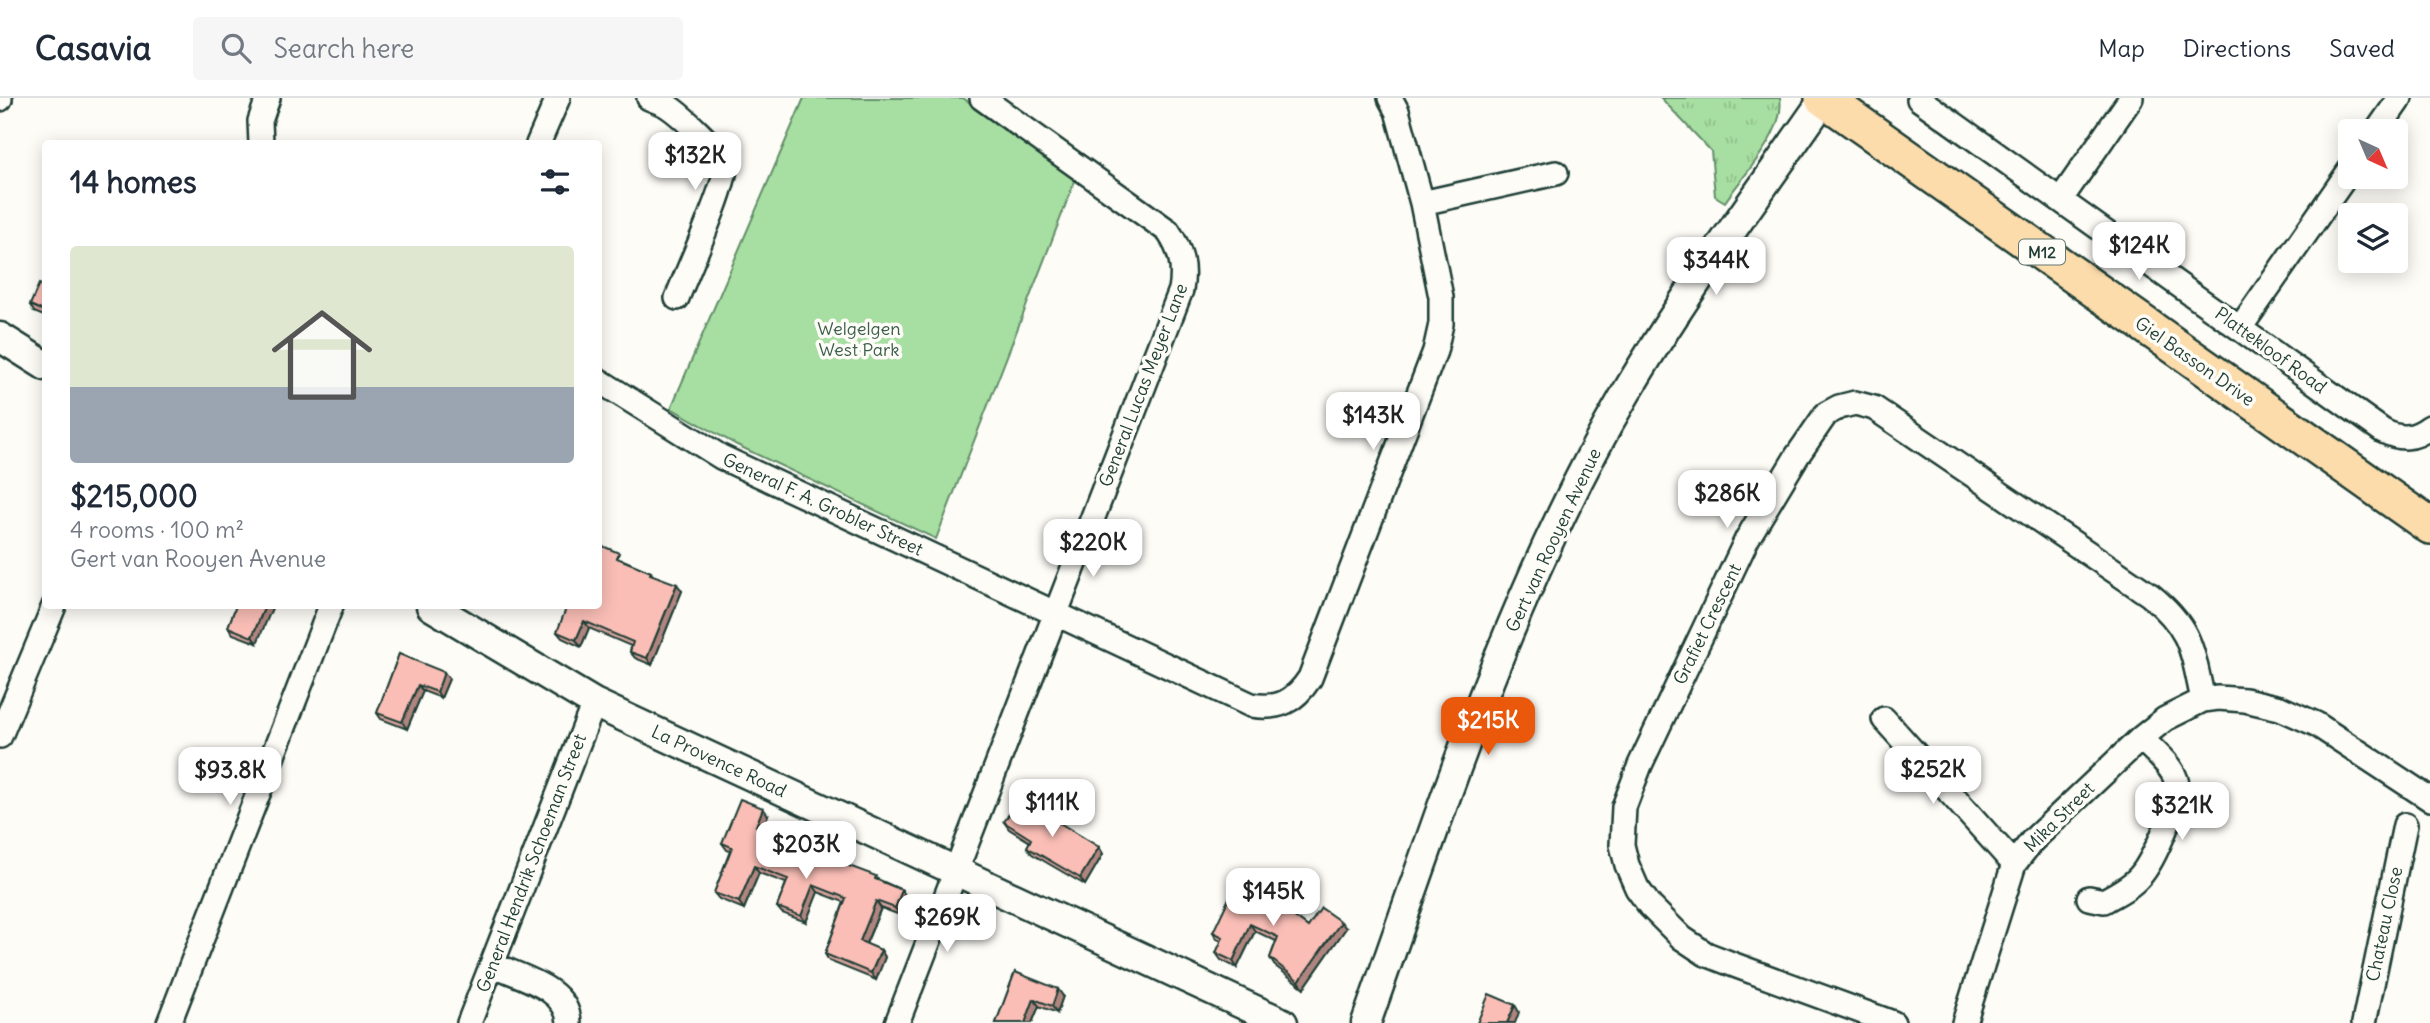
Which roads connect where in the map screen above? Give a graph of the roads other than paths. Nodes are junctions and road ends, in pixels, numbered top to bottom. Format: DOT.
graph roads {
  1 [pos="268,98"];
  2 [pos="558,98"];
  3 [pos="649,98"];
  4 [pos="982,98"];
  5 [pos="1390,98"];
  6 [pos="1823,98"];
  7 [pos="2131,98"];
  8 [pos="2400,98"];
  9 [pos="1919,99"];
  10 [pos="2385,119"];
  11 [pos="261,140"];
  12 [pos="540,140"];
  13 [pos="1556,173"];
  14 [pos="2338,187"];
  15 [pos="2061,199"];
  16 [pos="1422,203"];
  17 [pos="677,298"];
  18 [pos="2240,328"];
  19 [pos="0,337"];
  20 [pos="42,363"];
  21 [pos="602,383"];
  22 [pos="2430,428"];
  23 [pos="2430,526"];
  24 [pos="53,609"];
  25 [pos="330,609"];
  26 [pos="436,609"];
  27 [pos="1056,614"];
  28 [pos="2203,700"];
  29 [pos="594,703"];
  30 [pos="1884,719"];
  31 [pos="0,736"];
  32 [pos="2141,738"];
  33 [pos="2430,799"];
  34 [pos="2405,825"];
  35 [pos="2014,864"];
  36 [pos="956,870"];
  37 [pos="2089,898"];
  38 [pos="492,964"];
  39 [pos="169,1023"];
  40 [pos="469,1023"];
  41 [pos="569,1023"];
  42 [pos="897,1023"];
  43 [pos="1283,1023"];
  44 [pos="1366,1023"];
  45 [pos="1893,1023"];
  46 [pos="1965,1023"];
  47 [pos="2364,1023"];
  1 -- 11 [label="street"];
  2 -- 12 [label="street"];
  3 -- 17 [label="street"];
  4 -- 27 [label="street, General Lucas Meyer Lane"];
  5 -- 16 [label="street, General F. A. Grobler Street"];
  6 -- 23 [label="main road, Giel Basson Drive / M12"];
  6 -- 44 [label="street, Gert van Rooyen Avenue"];
  7 -- 15 [label="street"];
  8 -- 10 [label="street"];
  9 -- 15 [label="street, Plattekloof Road"];
  13 -- 16 [label="street"];
  14 -- 18 [label="street"];
  15 -- 18 [label="street, Plattekloof Road"];
  16 -- 27 [label="street, General F. A. Grobler Street"];
  18 -- 22 [label="street, Plattekloof Road"];
  19 -- 20 [label="street"];
  21 -- 27 [label="street, General F. A. Grobler Street"];
  24 -- 31 [label="street"];
  25 -- 39 [label="street"];
  26 -- 29 [label="street, La Provence Road"];
  27 -- 36 [label="street, General Lucas Meyer Lane"];
  28 -- 32 [label="street, Mika Street"];
  28 -- 33 [label="street, Mika Street"];
  28 -- 45 [label="street, Grafiet Crescent"];
  29 -- 36 [label="street, La Provence Road"];
  29 -- 38 [label="street, General Hendrik Schoeman Street"];
  30 -- 35 [label="street"];
  32 -- 35 [label="street, Mika Street"];
  32 -- 37 [label="street"];
  34 -- 47 [label="street, Chateau Close"];
  35 -- 46 [label="street, Mika Street"];
  36 -- 42 [label="street, General Lucas Meyer Lane"];
  36 -- 43 [label="street, La Provence Road"];
  38 -- 40 [label="street, General Hendrik Schoeman Street"];
  38 -- 41 [label="street"];
}
